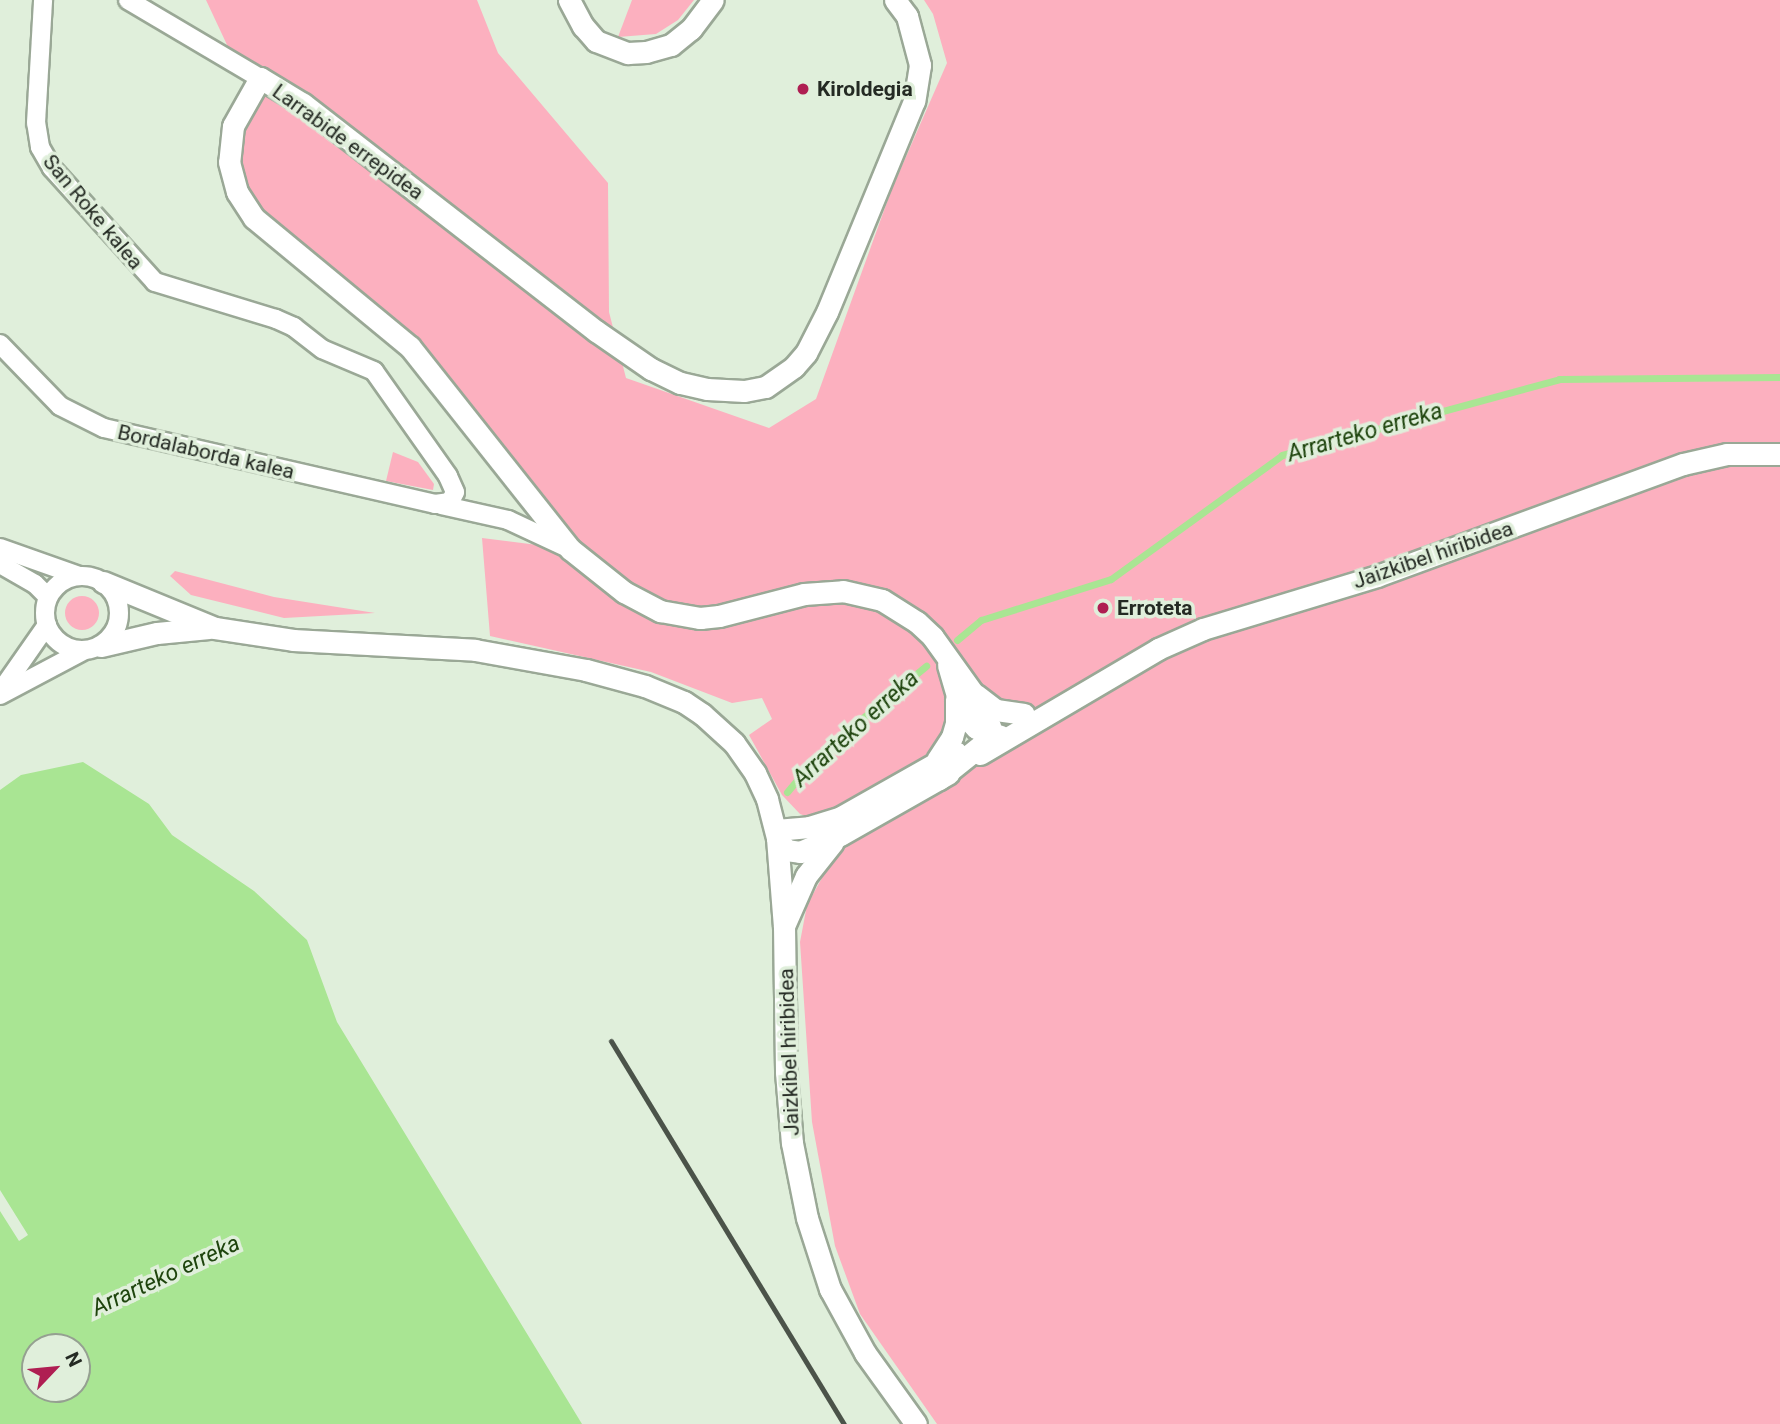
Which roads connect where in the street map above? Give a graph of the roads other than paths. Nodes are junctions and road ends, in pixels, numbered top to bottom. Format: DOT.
graph roads {
  1 [pos="43,0"];
  2 [pos="128,0"];
  3 [pos="569,0"];
  4 [pos="713,0"];
  5 [pos="895,0"];
  6 [pos="260,78"];
  7 [pos="0,344"];
  8 [pos="1780,454"];
  9 [pos="447,501"];
  10 [pos="0,548"];
  11 [pos="570,549"];
  12 [pos="0,564"];
  13 [pos="79,576"];
  14 [pos="103,582"];
  15 [pos="48,597"];
  16 [pos="47,625"];
  17 [pos="215,628"];
  18 [pos="93,648"];
  19 [pos="1093,686"];
  20 [pos="0,693"];
  21 [pos="964,693"];
  22 [pos="1024,714"];
  23 [pos="989,734"];
  24 [pos="1012,735"];
  25 [pos="931,775"];
  26 [pos="777,834"];
  27 [pos="840,835"];
  28 [pos="784,926"];
  29 [pos="916,1424"];
  1 -- 9 [label="street, San Roke kalea"];
  2 -- 6 [label="street"];
  3 -- 4 [label="street"];
  5 -- 6 [label="street, Larrabide errepidea"];
  6 -- 11 [label="street, Larrabide errepidea"];
  7 -- 9 [label="street, Bordalaborda kalea"];
  8 -- 19 [label="street, Jaizkibel hiribidea"];
  9 -- 11 [label="street, Bordalaborda kalea"];
  10 -- 13 [label="street"];
  11 -- 21 [label="street, Larrabide errepidea"];
  12 -- 15 [label="street"];
  13 -- 14 [label="street"];
  13 -- 15 [label="street"];
  14 -- 17 [label="street"];
  14 -- 18 [label="street"];
  15 -- 16 [label="street"];
  16 -- 18 [label="street"];
  16 -- 20 [label="street"];
  17 -- 18 [label="street"];
  17 -- 26 [label="street"];
  18 -- 20 [label="street"];
  19 -- 22 [label="street, Jaizkibel hiribidea"];
  19 -- 24 [label="street, Jaizkibel hiribidea"];
  21 -- 22 [label="street"];
  21 -- 23 [label="street"];
  21 -- 25 [label="street"];
  22 -- 23 [label="street, Jaizkibel hiribidea"];
  23 -- 24 [label="street"];
  23 -- 25 [label="street, Jaizkibel hiribidea"];
  24 -- 25 [label="street, Jaizkibel hiribidea"];
  25 -- 26 [label="street, Jaizkibel hiribidea"];
  25 -- 27 [label="street, Jaizkibel hiribidea"];
  26 -- 27 [label="street, Jaizkibel hiribidea"];
  26 -- 28 [label="street"];
  27 -- 28 [label="street, Jaizkibel hiribidea"];
  28 -- 29 [label="street, Jaizkibel hiribidea"];
}
